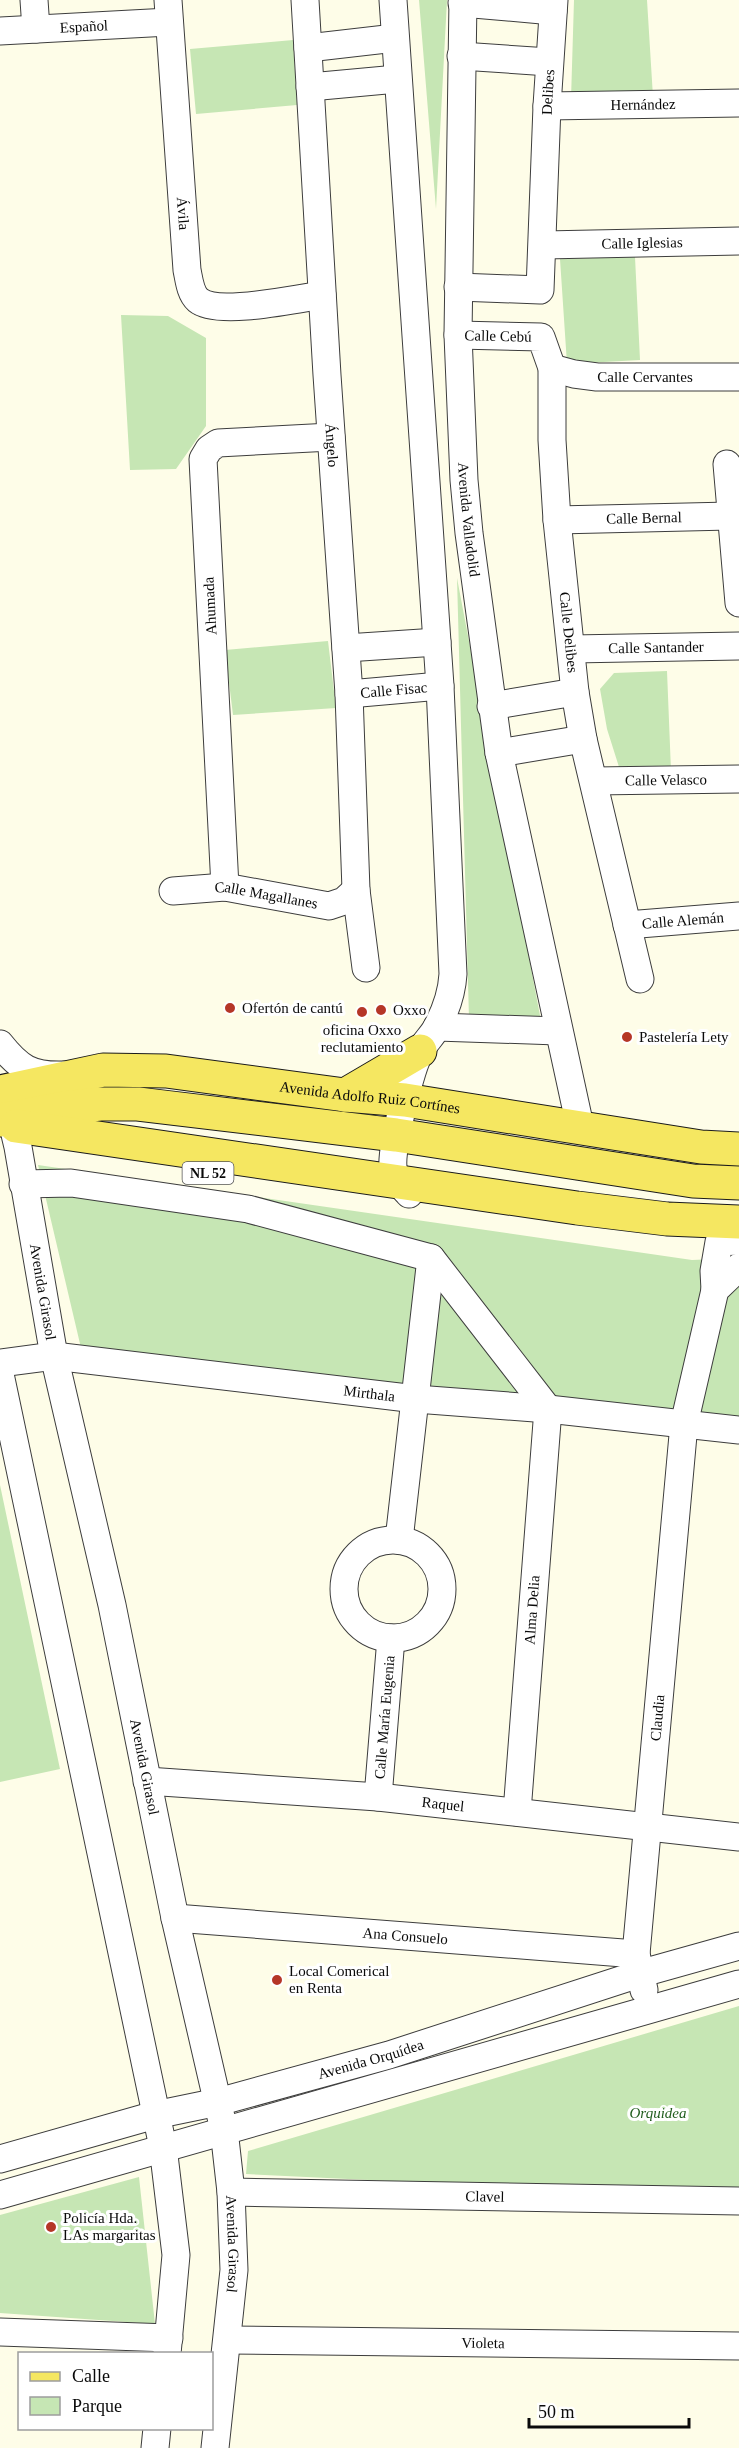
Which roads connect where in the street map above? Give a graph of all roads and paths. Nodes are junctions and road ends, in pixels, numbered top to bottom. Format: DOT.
graph roads {
  1 [pos="34,0"];
  2 [pos="305,0"];
  3 [pos="393,0"];
  4 [pos="462,2"];
  5 [pos="554,6"];
  6 [pos="169,11"];
  7 [pos="36,29"];
  8 [pos="0,31"];
  9 [pos="395,38"];
  10 [pos="308,48"];
  11 [pos="461,56"];
  12 [pos="549,62"];
  13 [pos="398,79"];
  14 [pos="310,87"];
  15 [pos="739,103"];
  16 [pos="547,106"];
  17 [pos="739,241"];
  18 [pos="544,245"];
  19 [pos="458,287"];
  20 [pos="322,295"];
  21 [pos="458,335"];
  22 [pos="541,337"];
  23 [pos="552,368"];
  24 [pos="739,377"];
  25 [pos="331,437"];
  26 [pos="727,464"];
  27 [pos="730,516"];
  28 [pos="557,520"];
  29 [pos="739,603"];
  30 [pos="437,642"];
  31 [pos="739,646"];
  32 [pos="346,648"];
  33 [pos="572,649"];
  34 [pos="440,686"];
  35 [pos="575,692"];
  36 [pos="349,694"];
  37 [pos="491,706"];
  38 [pos="583,739"];
  39 [pos="499,753"];
  40 [pos="739,779"];
  41 [pos="594,782"];
  42 [pos="225,887"];
  43 [pos="356,890"];
  44 [pos="173,891"];
  45 [pos="739,916"];
  46 [pos="627,925"];
  47 [pos="366,968"];
  48 [pos="640,979"];
  49 [pos="558,1031"];
  50 [pos="428,1039"];
  51 [pos="0,1044"];
  52 [pos="82,1074"];
  53 [pos="345,1095"];
  54 [pos="405,1100"];
  55 [pos="6,1124"];
  56 [pos="580,1126"];
  57 [pos="396,1135"];
  58 [pos="739,1149"];
  59 [pos="739,1183"];
  60 [pos="23,1184"];
  61 [pos="407,1192"];
  62 [pos="734,1234"];
  63 [pos="431,1258"];
  64 [pos="739,1267"];
  65 [pos="715,1290"];
  66 [pos="54,1356"];
  67 [pos="0,1363"];
  68 [pos="0,1374"];
  69 [pos="416,1399"];
  70 [pos="548,1409"];
  71 [pos="684,1424"];
  72 [pos="739,1430"];
  73 [pos="399,1540"];
  74 [pos="391,1638"];
  75 [pos="147,1781"];
  76 [pos="378,1797"];
  77 [pos="517,1812"];
  78 [pos="648,1827"];
  79 [pos="739,1837"];
  80 [pos="175,1918"];
  81 [pos="739,1946"];
  82 [pos="638,1964"];
  83 [pos="739,1984"];
  84 [pos="649,2009"];
  85 [pos="218,2102"];
  86 [pos="154,2115"];
  87 [pos="224,2130"];
  88 [pos="163,2147"];
  89 [pos="0,2159"];
  90 [pos="231,2192"];
  91 [pos="0,2195"];
  92 [pos="739,2201"];
  93 [pos="0,2332"];
  94 [pos="228,2340"];
  95 [pos="168,2346"];
  96 [pos="739,2346"];
  97 [pos="157,2430"];
  98 [pos="155,2448"];
  99 [pos="215,2448"];
  1 -- 7 [label="street"];
  2 -- 10 [label="street, Ángelo"];
  3 -- 9 [label="street"];
  4 -- 5 [label="street"];
  4 -- 11 [label="street, Avenida Valladolid"];
  5 -- 12 [label="street, Delibes"];
  6 -- 7 [label="street, Español"];
  6 -- 20 [label="street, Ávila"];
  7 -- 8 [label="street, Español"];
  9 -- 10 [label="street"];
  9 -- 13 [label="street"];
  10 -- 14 [label="street, Ángelo"];
  11 -- 12 [label="street"];
  11 -- 19 [label="street, Avenida Valladolid"];
  12 -- 16 [label="street, Delibes"];
  13 -- 14 [label="street"];
  13 -- 30 [label="street"];
  14 -- 20 [label="street, Ángelo"];
  15 -- 16 [label="street, Hernández"];
  16 -- 18 [label="street, Delibes"];
  17 -- 18 [label="street, Calle Iglesias"];
  18 -- 19 [label="street"];
  19 -- 21 [label="street, Avenida Valladolid"];
  20 -- 25 [label="street, Ángelo"];
  21 -- 22 [label="street, Calle Cebú"];
  21 -- 37 [label="street, Avenida Valladolid"];
  22 -- 23 [label="street, Calle Delibes"];
  23 -- 24 [label="street, Calle Cervantes"];
  23 -- 28 [label="street, Calle Delibes"];
  25 -- 32 [label="street, Ángelo"];
  25 -- 42 [label="street, Ahumada"];
  26 -- 27 [label="street"];
  27 -- 28 [label="street, Calle Bernal"];
  27 -- 29 [label="street"];
  28 -- 33 [label="street, Calle Delibes"];
  30 -- 32 [label="street"];
  30 -- 34 [label="street"];
  31 -- 33 [label="street, Calle Santander"];
  32 -- 36 [label="street, Ángelo"];
  33 -- 35 [label="street, Calle Delibes"];
  34 -- 36 [label="street, Calle Fisac"];
  34 -- 50 [label="street"];
  35 -- 37 [label="street"];
  35 -- 38 [label="street, Calle Delibes"];
  36 -- 43 [label="street, Ángelo"];
  37 -- 39 [label="street, Avenida Valladolid"];
  38 -- 39 [label="street"];
  38 -- 41 [label="street, Calle Delibes"];
  39 -- 49 [label="street, Avenida Valladolid"];
  40 -- 41 [label="street, Calle Velasco"];
  41 -- 46 [label="street, Calle Delibes"];
  42 -- 43 [label="street, Calle Magallanes"];
  42 -- 44 [label="street, Calle Magallanes"];
  43 -- 47 [label="street, Ángelo"];
  45 -- 46 [label="street, Calle Alemán"];
  46 -- 48 [label="street, Calle Delibes"];
  49 -- 50 [label="street"];
  49 -- 56 [label="street, Avenida Valladolid"];
  50 -- 53 [label="main road"];
  50 -- 54 [label="street"];
  51 -- 52 [label="street"];
  52 -- 53 [label="main road, Avenida Adolfo Ruiz Cortínes"];
  52 -- 55 [label="main road, Avenida Adolfo Ruiz Cortínes"];
  53 -- 54 [label="main road, Avenida Adolfo Ruiz Cortínes"];
  54 -- 56 [label="main road, Avenida Adolfo Ruiz Cortínes"];
  54 -- 57 [label="street"];
  55 -- 57 [label="main road"];
  55 -- 60 [label="street, Avenida Girasol"];
  55 -- 61 [label="main road, NL 52"];
  56 -- 58 [label="main road, Avenida Adolfo Ruiz Cortínes"];
  57 -- 59 [label="main road"];
  57 -- 61 [label="street"];
  60 -- 63 [label="street"];
  60 -- 66 [label="street, Avenida Girasol"];
  61 -- 62 [label="main road, NL 52"];
  62 -- 65 [label="street, Claudia"];
  63 -- 69 [label="street"];
  63 -- 70 [label="street"];
  64 -- 65 [label="street"];
  65 -- 71 [label="street, Claudia"];
  66 -- 67 [label="street, Mirthala"];
  66 -- 69 [label="street, Mirthala"];
  66 -- 75 [label="street, Avenida Girasol"];
  68 -- 86 [label="street"];
  69 -- 70 [label="street, Mirthala"];
  69 -- 73 [label="street"];
  70 -- 71 [label="street, Mirthala"];
  70 -- 77 [label="street, Alma Delia"];
  71 -- 72 [label="street, Mirthala"];
  71 -- 78 [label="street, Claudia"];
  73 -- 74 [label="street, Calle María Eugenia"];
  73 -- 74 [label="street, Calle María Eugenia"];
  74 -- 76 [label="street, Calle María Eugenia"];
  75 -- 76 [label="street, Raquel"];
  75 -- 80 [label="street, Avenida Girasol"];
  76 -- 77 [label="street, Raquel"];
  77 -- 78 [label="street, Raquel"];
  78 -- 79 [label="street, Raquel"];
  78 -- 82 [label="street, Claudia"];
  80 -- 82 [label="street, Ana Consuelo"];
  80 -- 85 [label="street, Avenida Girasol"];
  81 -- 82 [label="street, Avenida Orquídea"];
  82 -- 84 [label="street, Claudia"];
  82 -- 85 [label="street, Avenida Orquídea"];
  83 -- 84 [label="street, Avenida Orquídea"];
  84 -- 87 [label="street, Avenida Orquídea"];
  85 -- 86 [label="street, Avenida Orquídea"];
  85 -- 87 [label="street, Avenida Girasol"];
  86 -- 88 [label="street"];
  86 -- 89 [label="street, Avenida Orquídea"];
  87 -- 88 [label="street, Avenida Orquídea"];
  87 -- 90 [label="street, Avenida Girasol"];
  88 -- 91 [label="street, Avenida Orquídea"];
  88 -- 95 [label="street"];
  90 -- 92 [label="street, Clavel"];
  90 -- 94 [label="street, Avenida Girasol"];
  93 -- 95 [label="street"];
  94 -- 96 [label="street, Violeta"];
  94 -- 99 [label="street, Avenida Girasol"];
  97 -- 98 [label="street"];
}
